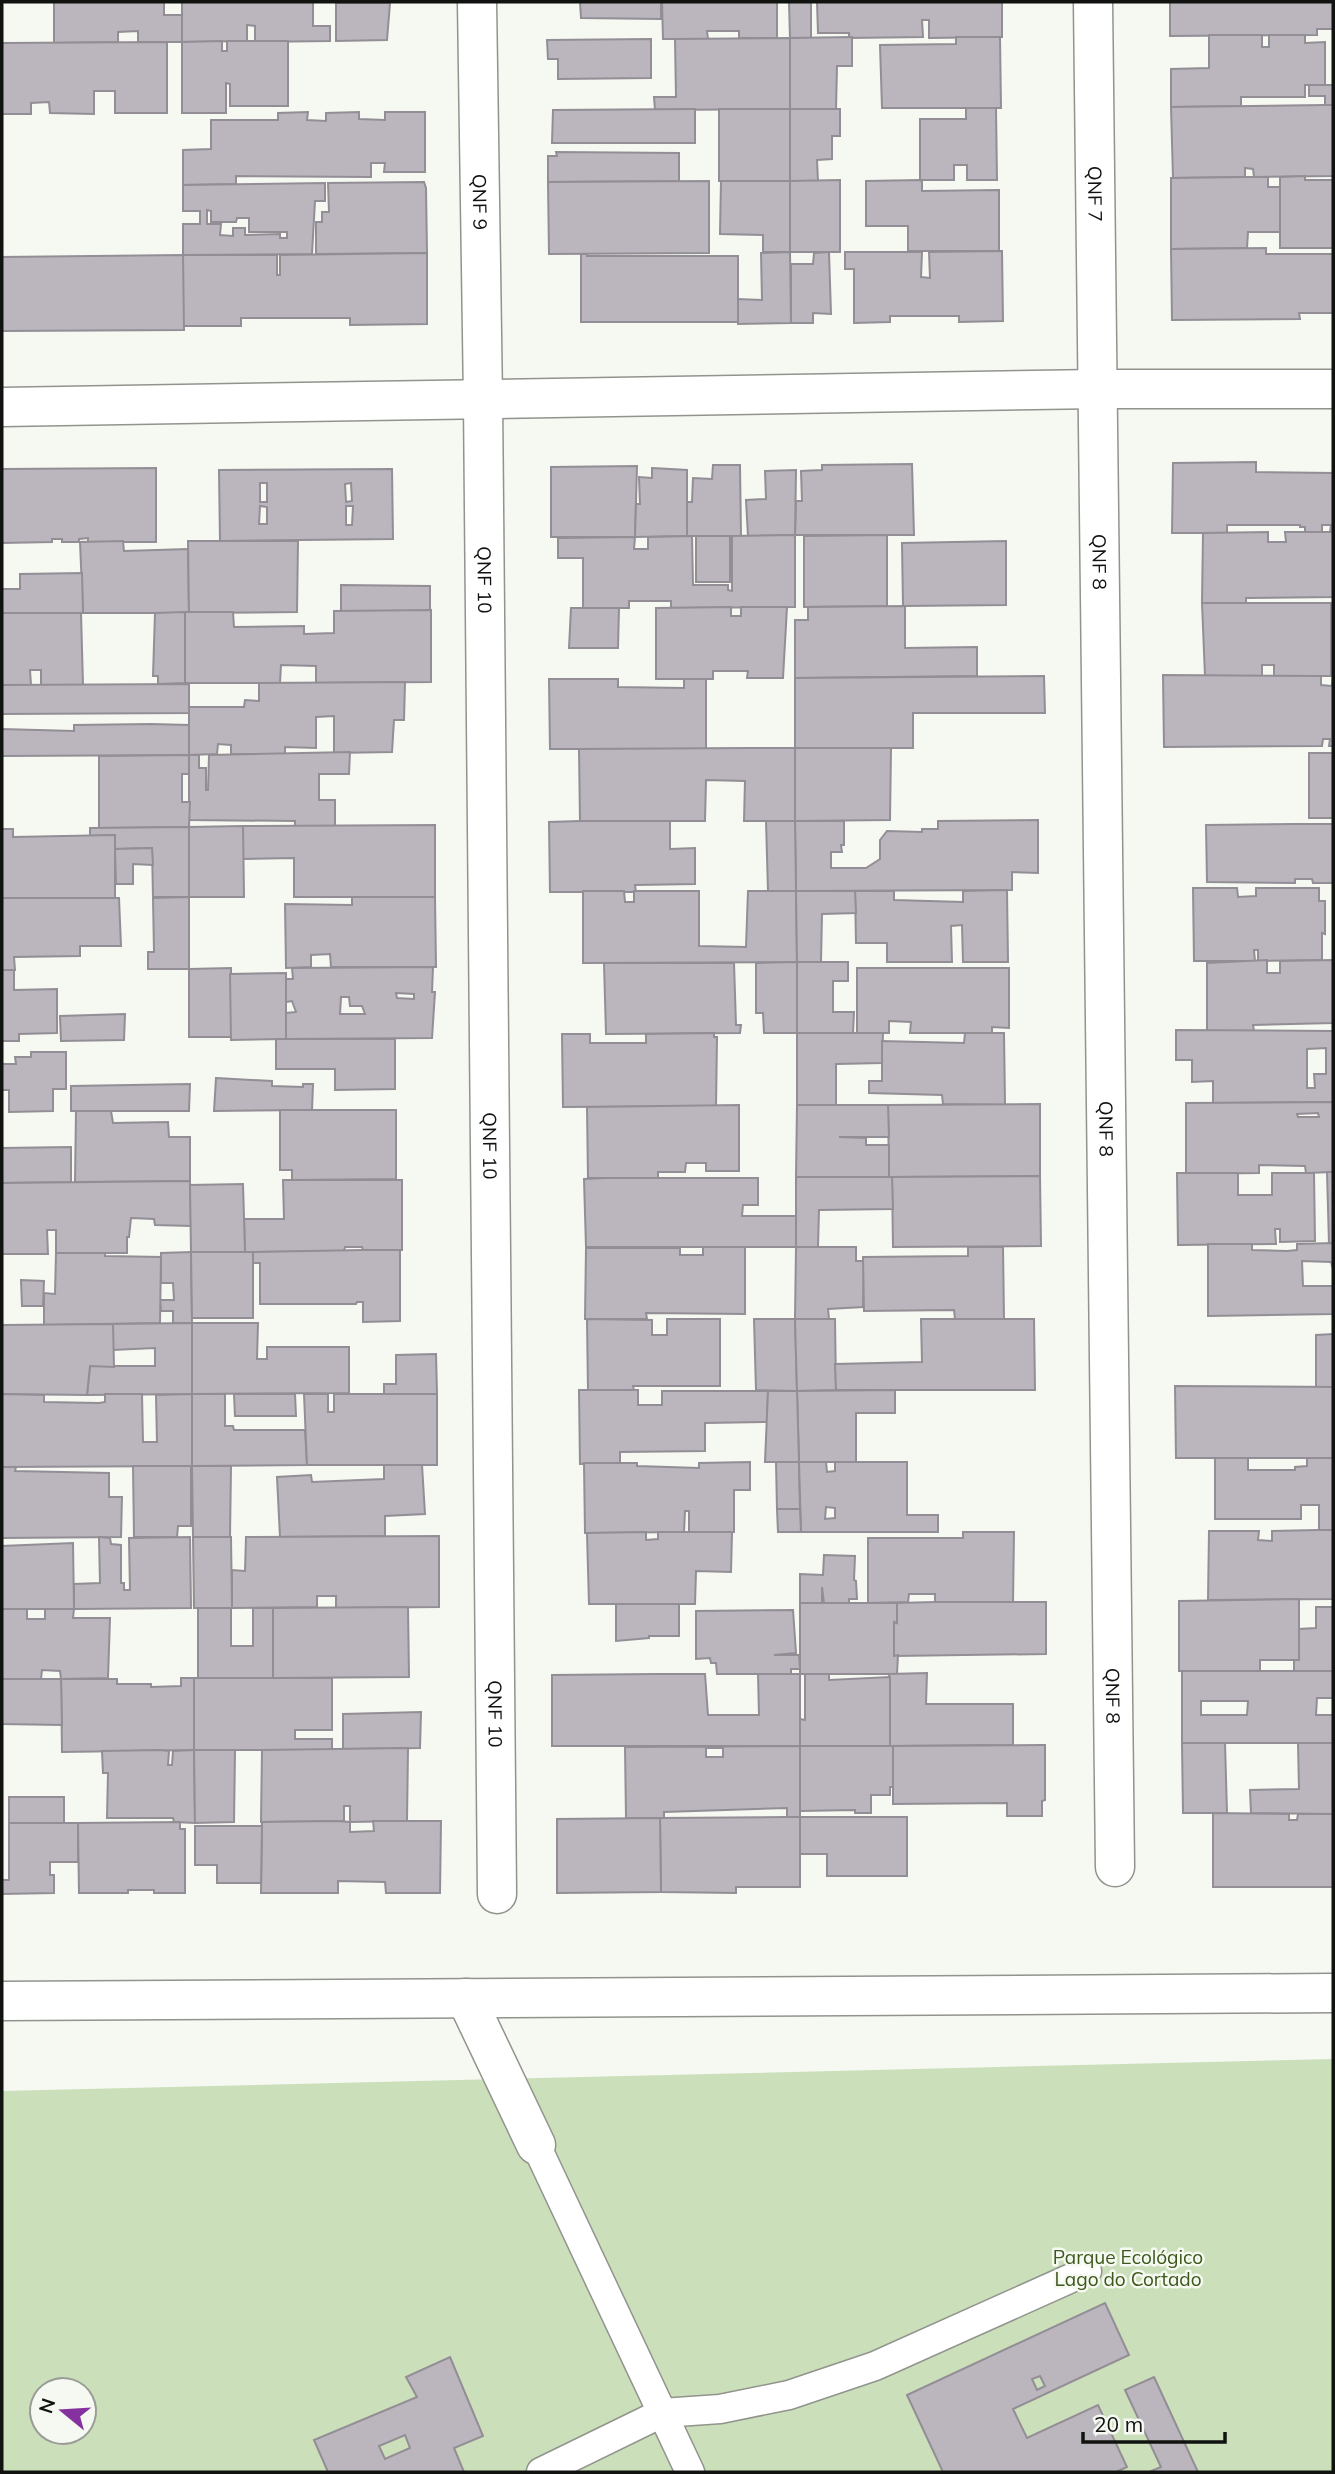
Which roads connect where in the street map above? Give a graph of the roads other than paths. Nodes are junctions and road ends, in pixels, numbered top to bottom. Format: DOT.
graph roads {
  1 [pos="477,2"];
  2 [pos="1093,2"];
  3 [pos="1099,389"];
  4 [pos="1333,389"];
  5 [pos="483,400"];
  6 [pos="2,407"];
  7 [pos="1115,1867"];
  8 [pos="496,1894"];
  9 [pos="1333,1993"];
  10 [pos="466,1998"];
  11 [pos="2,2001"];
  12 [pos="536,2145"];
  13 [pos="1087,2271"];
  14 [pos="662,2413"];
  15 [pos="541,2472"];
  16 [pos="690,2472"];
  1 -- 5 [label="street, QNF 9"];
  2 -- 3 [label="street, QNF 7"];
  3 -- 4 [label="street"];
  3 -- 5 [label="street"];
  3 -- 7 [label="street, QNF 8"];
  5 -- 6 [label="street"];
  5 -- 8 [label="street, QNF 10"];
  9 -- 10 [label="street"];
  10 -- 11 [label="street"];
  10 -- 12 [label="street"];
  12 -- 14 [label="lane"];
  13 -- 14 [label="lane"];
  14 -- 15 [label="lane"];
  14 -- 16 [label="lane"];
}
